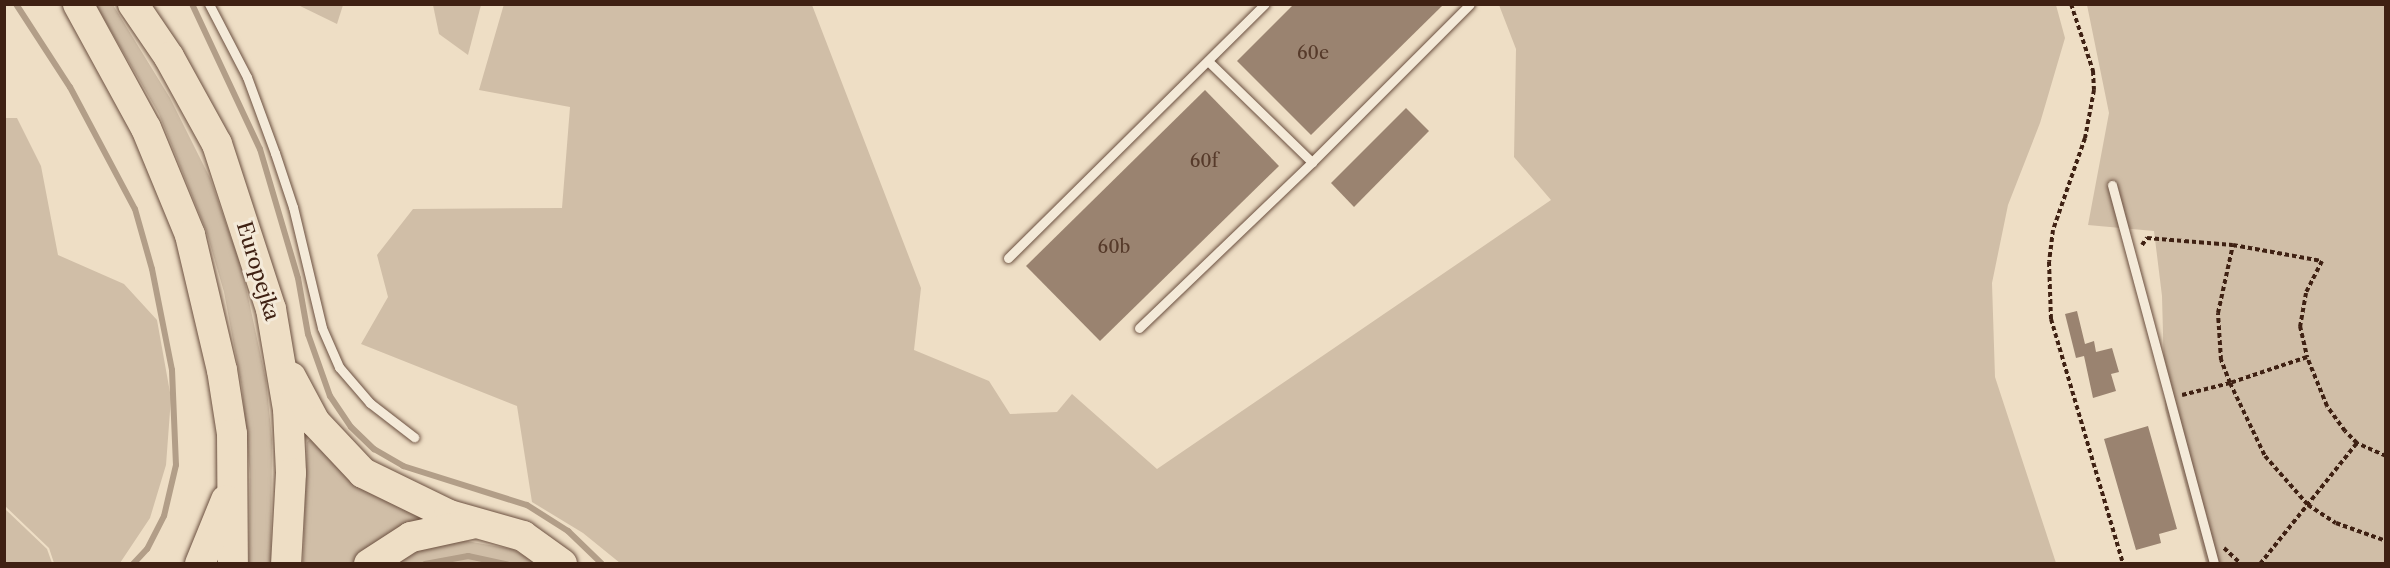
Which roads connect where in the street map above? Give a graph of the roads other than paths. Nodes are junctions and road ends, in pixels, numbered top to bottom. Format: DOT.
graph roads {
  1 [pos="78,4"];
  2 [pos="133,4"];
  3 [pos="209,4"];
  4 [pos="1265,4"];
  5 [pos="1470,4"];
  6 [pos="1209,62"];
  7 [pos="1312,162"];
  8 [pos="2112,185"];
  9 [pos="1008,258"];
  10 [pos="1139,328"];
  11 [pos="280,346"];
  12 [pos="414,437"];
  13 [pos="234,471"];
  14 [pos="483,524"];
  15 [pos="200,564"];
  16 [pos="233,564"];
  17 [pos="286,564"];
  18 [pos="369,564"];
  19 [pos="562,564"];
  20 [pos="2214,564"];
  1 -- 13 [label="main road"];
  2 -- 11 [label="main road, Europejka"];
  3 -- 12 [label="lane"];
  4 -- 6 [label="lane"];
  5 -- 7 [label="lane"];
  6 -- 7 [label="lane"];
  6 -- 9 [label="lane"];
  7 -- 10 [label="lane"];
  8 -- 20 [label="lane"];
  11 -- 14 [label="main road"];
  11 -- 17 [label="main road, Europejka"];
  13 -- 15 [label="main road"];
  13 -- 16 [label="main road"];
  14 -- 18 [label="main road"];
  14 -- 19 [label="main road"];
}
